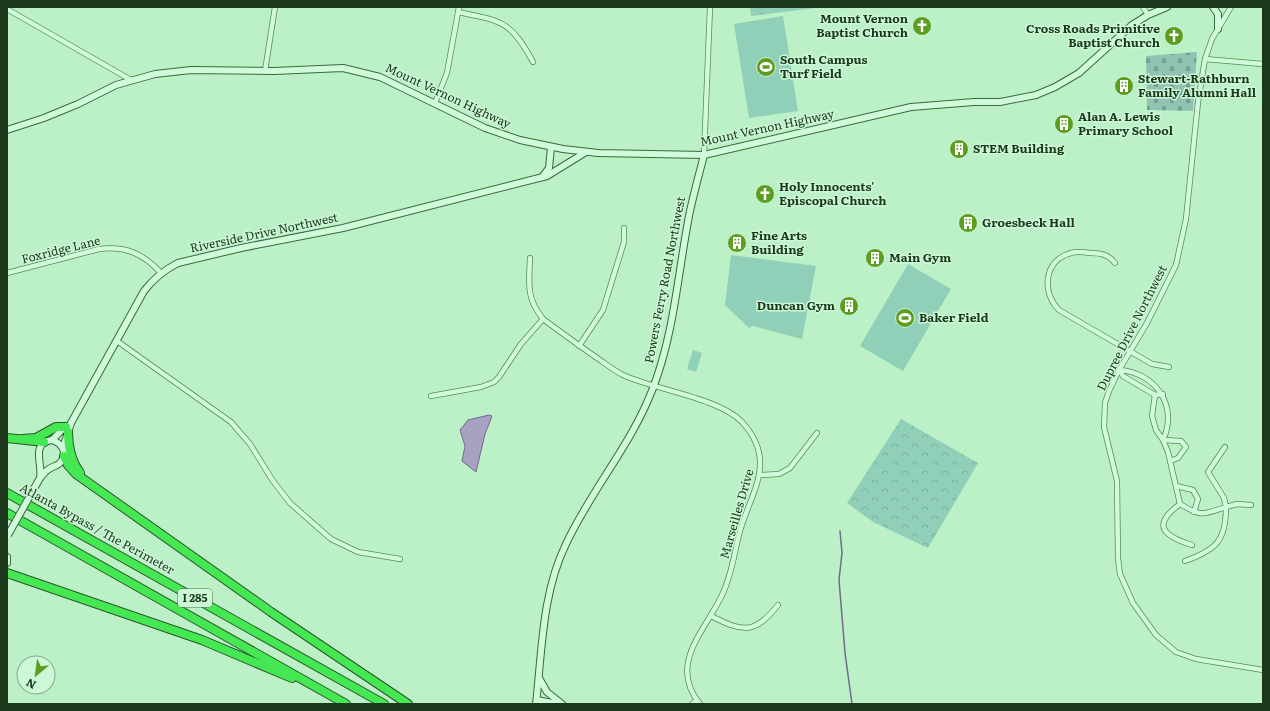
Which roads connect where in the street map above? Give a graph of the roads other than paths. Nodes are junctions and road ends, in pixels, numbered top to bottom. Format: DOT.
graph roads {
  1 [pos="274,7"];
  2 [pos="710,7"];
  3 [pos="1143,7"];
  4 [pos="1167,7"];
  5 [pos="1214,7"];
  6 [pos="1231,7"];
  7 [pos="7,9"];
  8 [pos="458,10"];
  9 [pos="1148,15"];
  10 [pos="1218,29"];
  11 [pos="1205,59"];
  12 [pos="534,62"];
  13 [pos="1263,64"];
  14 [pos="265,71"];
  15 [pos="130,80"];
  16 [pos="435,103"];
  17 [pos="7,130"];
  18 [pos="551,147"];
  19 [pos="586,152"];
  20 [pos="704,155"];
  21 [pos="543,176"];
  22 [pos="624,228"];
  23 [pos="530,258"];
  24 [pos="1115,263"];
  25 [pos="161,273"];
  26 [pos="7,274"];
  27 [pos="543,320"];
  28 [pos="117,341"];
  29 [pos="579,346"];
  30 [pos="1130,351"];
  31 [pos="1169,367"];
  32 [pos="1119,370"];
  33 [pos="654,386"];
  34 [pos="1163,394"];
  35 [pos="1155,395"];
  36 [pos="431,396"];
  37 [pos="68,427"];
  38 [pos="817,432"];
  39 [pos="7,438"];
  40 [pos="22,440"];
  41 [pos="1163,440"];
  42 [pos="48,441"];
  43 [pos="1225,448"];
  44 [pos="64,452"];
  45 [pos="1170,461"];
  46 [pos="760,475"];
  47 [pos="40,478"];
  48 [pos="86,480"];
  49 [pos="1176,486"];
  50 [pos="7,493"];
  51 [pos="1180,504"];
  52 [pos="1251,505"];
  53 [pos="1226,507"];
  54 [pos="1194,512"];
  55 [pos="7,514"];
  56 [pos="8,536"];
  57 [pos="1192,545"];
  58 [pos="7,557"];
  59 [pos="400,559"];
  60 [pos="1185,561"];
  61 [pos="7,563"];
  62 [pos="7,574"];
  63 [pos="778,604"];
  64 [pos="711,616"];
  65 [pos="1263,670"];
  66 [pos="539,678"];
  67 [pos="326,693"];
  68 [pos="537,702"];
  69 [pos="698,702"];
  70 [pos="346,704"];
  71 [pos="384,704"];
  72 [pos="408,704"];
  73 [pos="555,704"];
  74 [pos="562,704"];
  75 [pos="692,704"];
  1 -- 14 [label="street"];
  2 -- 20 [label="street"];
  3 -- 9 [label="street"];
  4 -- 9 [label="street, Mount Vernon Highway"];
  5 -- 10 [label="street"];
  6 -- 10 [label="street, Dupree Drive Northwest"];
  7 -- 15 [label="street"];
  8 -- 12 [label="street"];
  8 -- 16 [label="street"];
  9 -- 20 [label="street, Mount Vernon Highway"];
  10 -- 11 [label="street, Dupree Drive Northwest"];
  11 -- 13 [label="street"];
  11 -- 30 [label="street, Dupree Drive Northwest"];
  14 -- 15 [label="street, Mount Vernon Highway"];
  14 -- 16 [label="street, Mount Vernon Highway"];
  15 -- 17 [label="street, Mount Vernon Highway"];
  16 -- 18 [label="street, Mount Vernon Highway"];
  18 -- 19 [label="street, Mount Vernon Highway"];
  18 -- 21 [label="street"];
  19 -- 20 [label="street, Mount Vernon Highway"];
  19 -- 21 [label="street, Riverside Drive Northwest"];
  20 -- 33 [label="street, Powers Ferry Road Northwest"];
  21 -- 25 [label="street, Riverside Drive Northwest"];
  22 -- 29 [label="street"];
  23 -- 27 [label="street"];
  24 -- 30 [label="street"];
  25 -- 26 [label="street, Foxridge Lane"];
  25 -- 28 [label="street, Riverside Drive Northwest"];
  27 -- 29 [label="street, Marseilles Drive"];
  27 -- 36 [label="street"];
  28 -- 37 [label="street, Riverside Drive Northwest"];
  28 -- 59 [label="street"];
  29 -- 33 [label="street, Marseilles Drive"];
  30 -- 31 [label="street"];
  30 -- 32 [label="street, Dupree Drive Northwest"];
  32 -- 34 [label="street"];
  32 -- 35 [label="street"];
  32 -- 65 [label="street, Dupree Drive Northwest"];
  33 -- 46 [label="street, Marseilles Drive"];
  33 -- 66 [label="street, Powers Ferry Road Northwest"];
  34 -- 35 [label="street"];
  34 -- 41 [label="street"];
  35 -- 41 [label="street"];
  37 -- 40 [label="highway"];
  37 -- 42 [label="street, Riverside Drive Northwest"];
  37 -- 44 [label="street, Riverside Drive Northwest"];
  37 -- 48 [label="highway"];
  38 -- 46 [label="street"];
  39 -- 40 [label="highway"];
  40 -- 42 [label="highway"];
  41 -- 45 [label="street"];
  41 -- 45 [label="street"];
  42 -- 44 [label="street"];
  42 -- 47 [label="street"];
  43 -- 53 [label="street"];
  44 -- 47 [label="street"];
  44 -- 48 [label="highway"];
  45 -- 49 [label="street"];
  46 -- 64 [label="street, Marseilles Drive"];
  47 -- 56 [label="street, bridge"];
  48 -- 72 [label="highway"];
  49 -- 51 [label="street"];
  49 -- 54 [label="street"];
  50 -- 71 [label="highway, Atlanta Bypass / The Perimeter / I 285"];
  51 -- 54 [label="street"];
  51 -- 57 [label="street"];
  52 -- 53 [label="street"];
  53 -- 54 [label="street"];
  53 -- 60 [label="street"];
  55 -- 67 [label="highway, I 285"];
  58 -- 61 [label="street"];
  62 -- 67 [label="highway"];
  63 -- 64 [label="street"];
  64 -- 69 [label="street, Marseilles Drive"];
  66 -- 68 [label="street, Powers Ferry Road Northwest"];
  66 -- 74 [label="street"];
  67 -- 70 [label="highway, I 285"];
  68 -- 73 [label="street, Powers Ferry Road Northwest"];
  69 -- 75 [label="street"];
}
